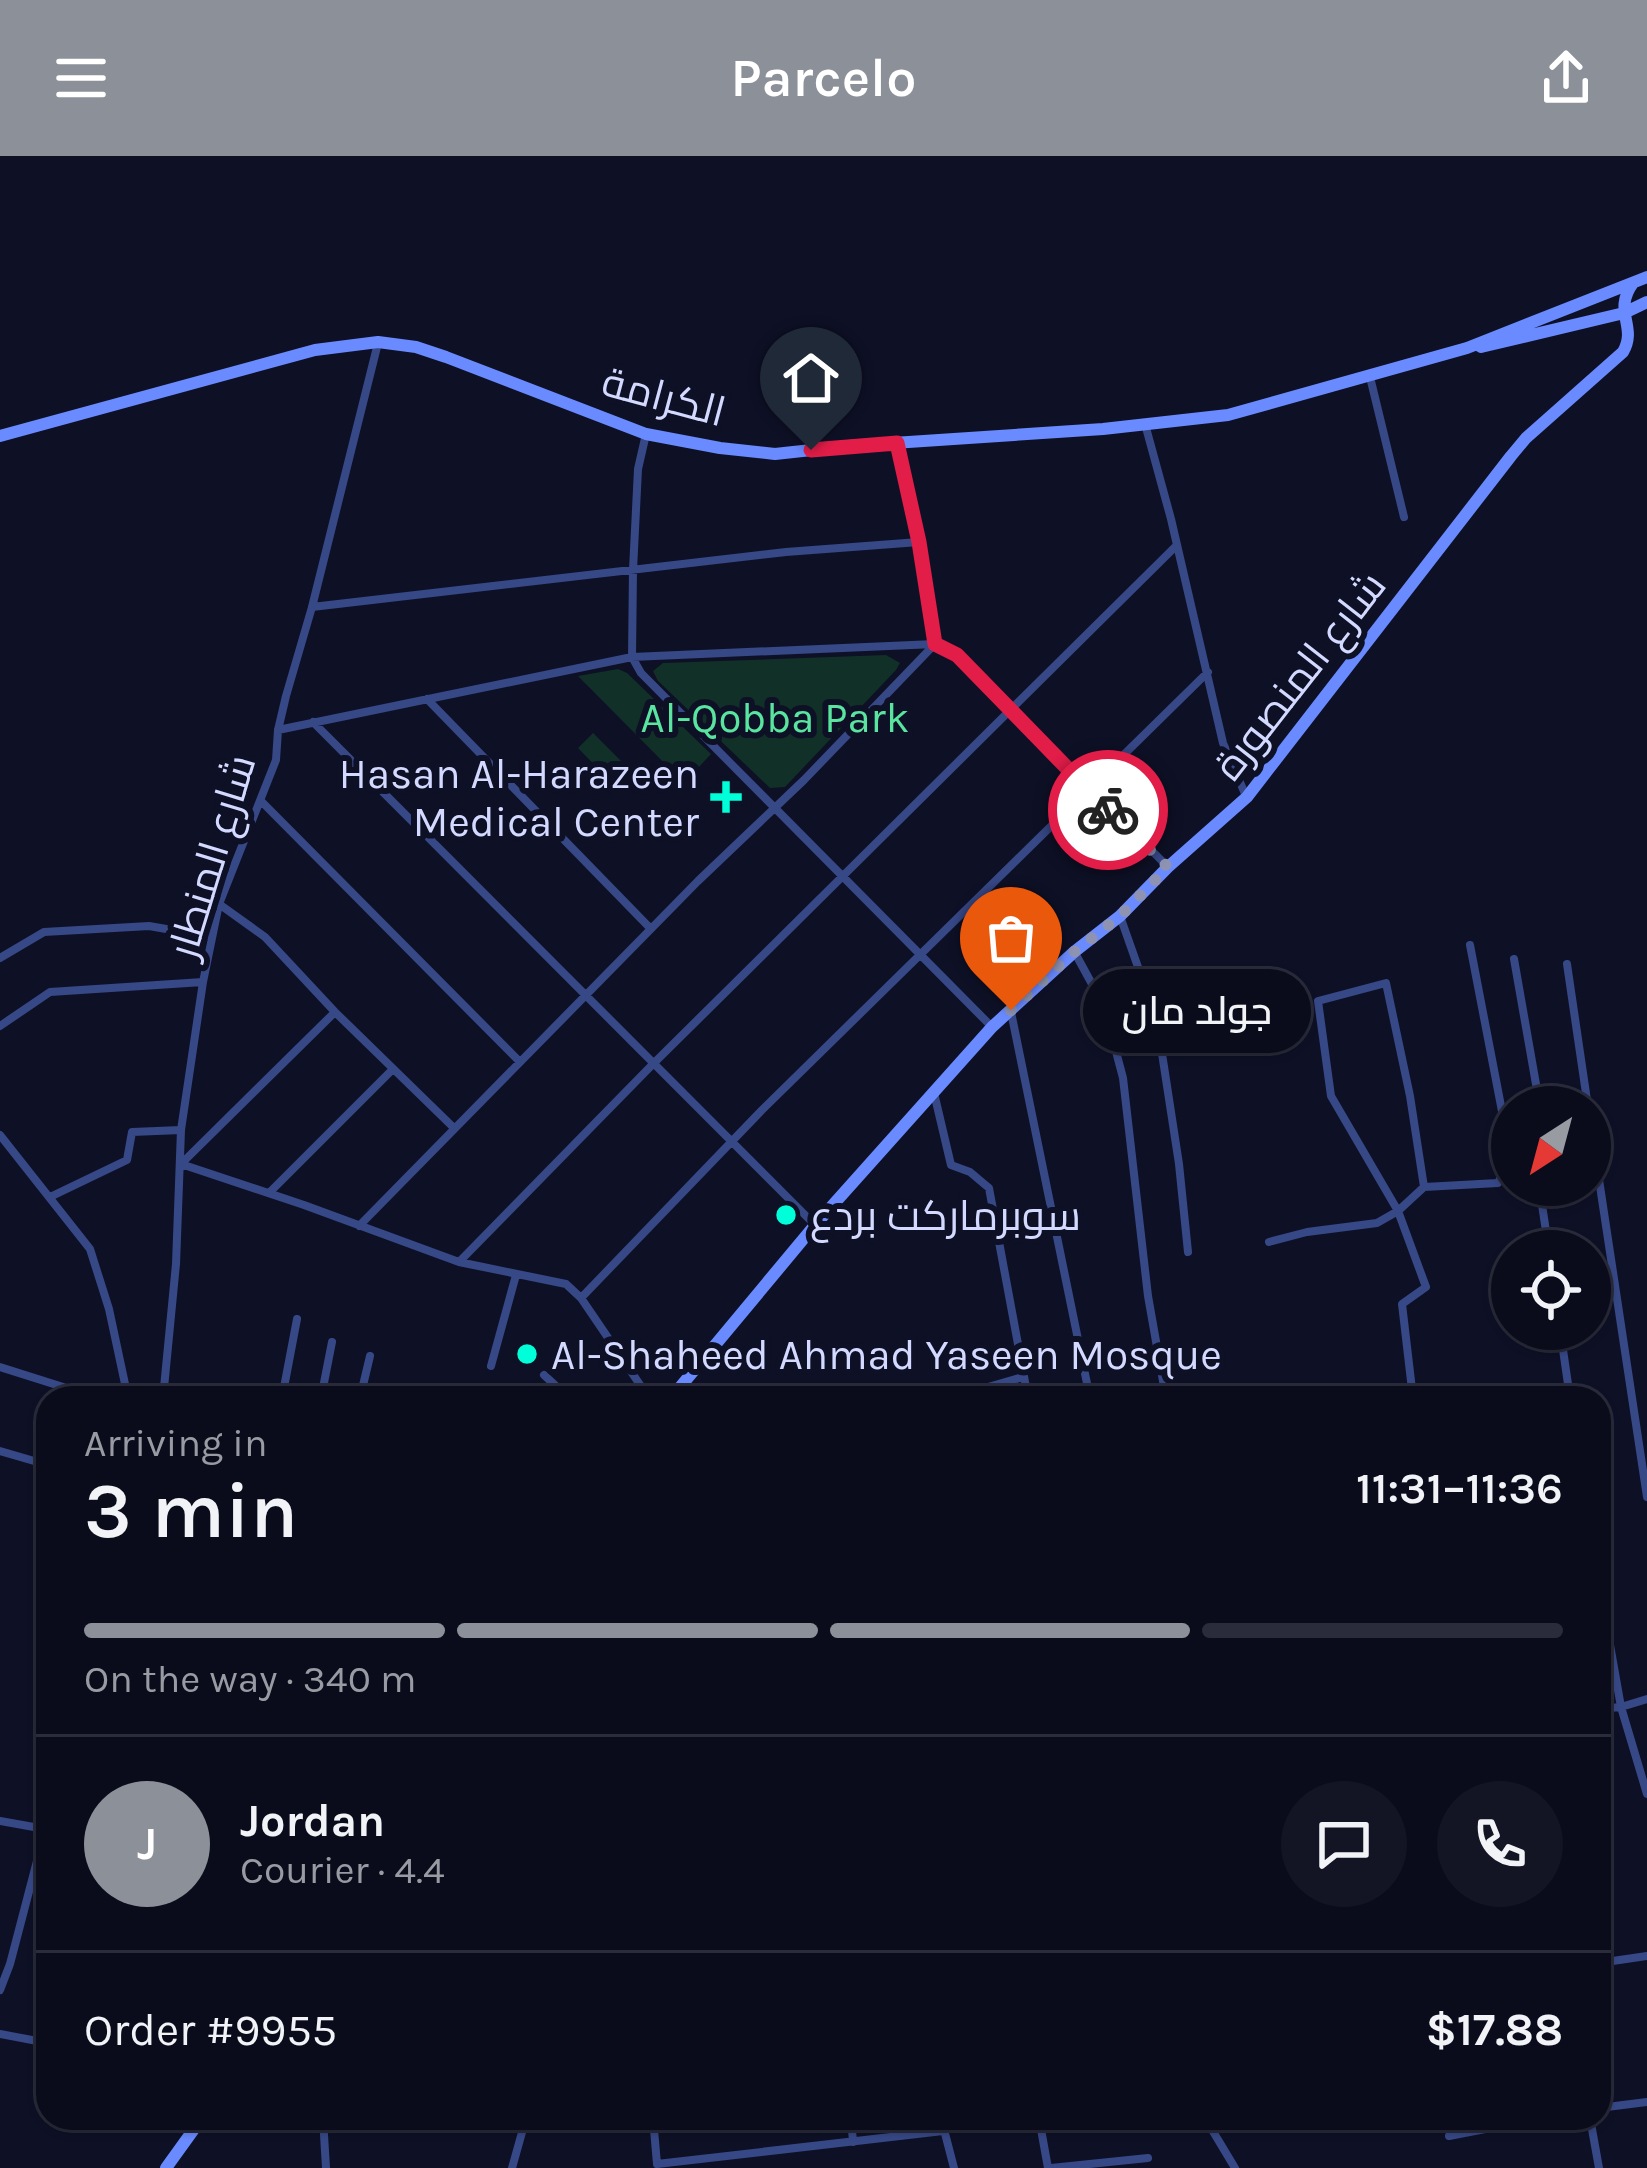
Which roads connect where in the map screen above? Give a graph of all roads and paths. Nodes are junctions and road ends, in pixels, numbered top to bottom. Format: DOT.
graph roads {
  1 [pos="1640,280"];
  2 [pos="1647,302"];
  3 [pos="1624,313"];
  4 [pos="379,342"];
  5 [pos="1468,348"];
  6 [pos="1370,377"];
  7 [pos="1145,424"];
  8 [pos="646,434"];
  9 [pos="0,436"];
  10 [pos="897,443"];
  11 [pos="1404,518"];
  12 [pos="919,542"];
  13 [pos="1177,545"];
  14 [pos="633,569"];
  15 [pos="312,607"];
  16 [pos="935,644"];
  17 [pos="632,657"];
  18 [pos="1208,673"];
  19 [pos="427,699"];
  20 [pos="1010,710"];
  21 [pos="313,722"];
  22 [pos="278,730"];
  23 [pos="1089,790"];
  24 [pos="1247,797"];
  25 [pos="261,801"];
  26 [pos="776,809"];
  27 [pos="1168,867"];
  28 [pos="844,876"];
  29 [pos="219,904"];
  30 [pos="1120,916"];
  31 [pos="651,929"];
  32 [pos="212,938"];
  33 [pos="1470,945"];
  34 [pos="1074,952"];
  35 [pos="921,957"];
  36 [pos="0,958"];
  37 [pos="1514,959"];
  38 [pos="1567,964"];
  39 [pos="203,982"];
  40 [pos="586,995"];
  41 [pos="1011,1010"];
  42 [pos="335,1012"];
  43 [pos="0,1027"];
  44 [pos="992,1027"];
  45 [pos="520,1062"];
  46 [pos="653,1064"];
  47 [pos="394,1069"];
  48 [pos="1498,1086"];
  49 [pos="1536,1086"];
  50 [pos="1585,1086"];
  51 [pos="934,1092"];
  52 [pos="454,1128"];
  53 [pos="181,1130"];
  54 [pos="0,1135"];
  55 [pos="732,1143"];
  56 [pos="181,1165"];
  57 [pos="1491,1183"];
  58 [pos="1424,1187"];
  59 [pos="269,1193"];
  60 [pos="50,1197"];
  61 [pos="1603,1206"];
  62 [pos="1398,1211"];
  63 [pos="359,1226"];
  64 [pos="815,1226"];
  65 [pos="1269,1242"];
  66 [pos="1188,1252"];
  67 [pos="459,1262"];
  68 [pos="516,1275"];
  69 [pos="581,1298"];
  70 [pos="297,1318"];
  71 [pos="332,1342"];
  72 [pos="1563,1350"];
  73 [pos="370,1356"];
  74 [pos="491,1366"];
  75 [pos="0,1367"];
  76 [pos="544,1376"];
  77 [pos="1023,1376"];
  78 [pos="60,1386"];
  79 [pos="125,1386"];
  80 [pos="165,1386"];
  81 [pos="284,1386"];
  82 [pos="323,1386"];
  83 [pos="364,1386"];
  84 [pos="555,1386"];
  85 [pos="641,1386"];
  86 [pos="681,1386"];
  87 [pos="990,1386"];
  88 [pos="1025,1386"];
  89 [pos="1088,1386"];
  90 [pos="1164,1386"];
  91 [pos="1412,1386"];
  92 [pos="1568,1386"];
  93 [pos="0,1451"];
  94 [pos="36,1462"];
  95 [pos="1647,1497"];
  96 [pos="1611,1648"];
  97 [pos="1647,1699"];
  98 [pos="1622,1707"];
  99 [pos="1611,1708"];
  100 [pos="1647,1794"];
  101 [pos="0,1821"];
  102 [pos="36,1823"];
  103 [pos="36,1863"];
  104 [pos="1647,1957"];
  105 [pos="1611,1962"];
  106 [pos="0,1990"];
  107 [pos="0,2035"];
  108 [pos="36,2041"];
  109 [pos="1647,2102"];
  110 [pos="1611,2106"];
  111 [pos="193,2130"];
  112 [pos="324,2130"];
  113 [pos="523,2130"];
  114 [pos="654,2130"];
  115 [pos="852,2130"];
  116 [pos="1042,2130"];
  117 [pos="1212,2130"];
  118 [pos="1480,2130"];
  119 [pos="1592,2130"];
  120 [pos="944,2131"];
  121 [pos="1449,2136"];
  122 [pos="853,2142"];
  123 [pos="1148,2158"];
  124 [pos="657,2166"];
  125 [pos="166,2168"];
  126 [pos="326,2168"];
  127 [pos="512,2168"];
  128 [pos="954,2168"];
  129 [pos="1050,2168"];
  130 [pos="1235,2168"];
  131 [pos="1599,2168"];
  1 -- 3 [label="main road, شارع المنصورة"];
  1 -- 5 [label="main road, الكرامة"];
  2 -- 3 [label="main road, الكرامة"];
  3 -- 5 [label="main road, الكرامة"];
  3 -- 24 [label="main road, شارع المنصورة"];
  4 -- 8 [label="main road, الكرامة"];
  4 -- 9 [label="main road, الكرامة"];
  4 -- 15 [label="street, شارع المنطار"];
  5 -- 6 [label="main road, الكرامة"];
  6 -- 7 [label="main road, الكرامة"];
  6 -- 11 [label="street"];
  7 -- 10 [label="main road, الكرامة"];
  7 -- 13 [label="street"];
  8 -- 10 [label="main road, الكرامة"];
  8 -- 14 [label="street"];
  10 -- 12 [label="street"];
  12 -- 14 [label="street"];
  12 -- 16 [label="street"];
  13 -- 18 [label="street"];
  13 -- 20 [label="street"];
  14 -- 15 [label="street"];
  14 -- 17 [label="street"];
  15 -- 22 [label="street, شارع المنطار"];
  16 -- 17 [label="street"];
  16 -- 20 [label="street"];
  16 -- 26 [label="street"];
  17 -- 19 [label="street"];
  17 -- 26 [label="street"];
  18 -- 23 [label="street"];
  18 -- 24 [label="street"];
  19 -- 21 [label="street"];
  19 -- 31 [label="street"];
  20 -- 23 [label="street"];
  20 -- 28 [label="street"];
  21 -- 22 [label="street"];
  21 -- 40 [label="street"];
  22 -- 25 [label="street, شارع المنطار"];
  23 -- 27 [label="street"];
  23 -- 35 [label="street"];
  24 -- 27 [label="main road, شارع المنصورة"];
  25 -- 29 [label="street, شارع المنطار"];
  25 -- 45 [label="street"];
  26 -- 28 [label="street"];
  26 -- 31 [label="street"];
  27 -- 30 [label="main road, شارع المنصورة"];
  28 -- 35 [label="street"];
  28 -- 46 [label="street"];
  29 -- 32 [label="street, شارع المنطار"];
  29 -- 42 [label="street"];
  30 -- 34 [label="main road, شارع المنصورة"];
  30 -- 66 [label="street"];
  31 -- 40 [label="street"];
  32 -- 36 [label="street"];
  32 -- 39 [label="street, شارع المنطار"];
  33 -- 48 [label="street"];
  34 -- 41 [label="main road, شارع المنصورة"];
  34 -- 90 [label="street"];
  35 -- 44 [label="street"];
  35 -- 55 [label="street"];
  37 -- 49 [label="street"];
  38 -- 50 [label="street"];
  39 -- 43 [label="street"];
  39 -- 53 [label="street, شارع المنطار"];
  40 -- 45 [label="street"];
  40 -- 46 [label="street"];
  41 -- 44 [label="main road, شارع المنصورة"];
  41 -- 89 [label="street"];
  42 -- 47 [label="street"];
  42 -- 56 [label="street"];
  44 -- 51 [label="main road, شارع المنصورة"];
  45 -- 52 [label="street"];
  46 -- 55 [label="street"];
  46 -- 67 [label="street"];
  47 -- 52 [label="street"];
  47 -- 59 [label="street"];
  51 -- 64 [label="main road, شارع المنصورة"];
  51 -- 77 [label="street"];
  52 -- 63 [label="street"];
  53 -- 56 [label="street, شارع المنطار"];
  53 -- 60 [label="street"];
  54 -- 60 [label="street"];
  55 -- 64 [label="street"];
  55 -- 69 [label="street"];
  56 -- 59 [label="street"];
  56 -- 80 [label="street, شارع المنطار"];
  57 -- 58 [label="street"];
  58 -- 62 [label="street"];
  58 -- 62 [label="street"];
  59 -- 63 [label="street"];
  60 -- 79 [label="street"];
  61 -- 95 [label="street"];
  62 -- 65 [label="street"];
  62 -- 91 [label="street"];
  63 -- 67 [label="street"];
  64 -- 86 [label="main road, شارع المنصورة"];
  67 -- 68 [label="street"];
  68 -- 69 [label="street"];
  68 -- 74 [label="street"];
  69 -- 85 [label="street"];
  70 -- 81 [label="street"];
  71 -- 82 [label="street"];
  72 -- 92 [label="street"];
  73 -- 83 [label="street"];
  75 -- 78 [label="street"];
  76 -- 84 [label="street"];
  77 -- 87 [label="street"];
  77 -- 88 [label="street"];
  93 -- 94 [label="street"];
  96 -- 98 [label="street"];
  97 -- 98 [label="street"];
  98 -- 99 [label="street"];
  98 -- 100 [label="street"];
  101 -- 102 [label="street"];
  103 -- 106 [label="street"];
  104 -- 105 [label="street"];
  107 -- 108 [label="street"];
  109 -- 110 [label="street"];
  111 -- 125 [label="main road"];
  112 -- 126 [label="street"];
  113 -- 127 [label="street"];
  114 -- 124 [label="street"];
  115 -- 122 [label="street"];
  116 -- 129 [label="street"];
  117 -- 130 [label="street"];
  118 -- 121 [label="street"];
  119 -- 131 [label="street"];
  120 -- 122 [label="street"];
  120 -- 128 [label="street"];
  122 -- 124 [label="street"];
  123 -- 129 [label="street"];
}
